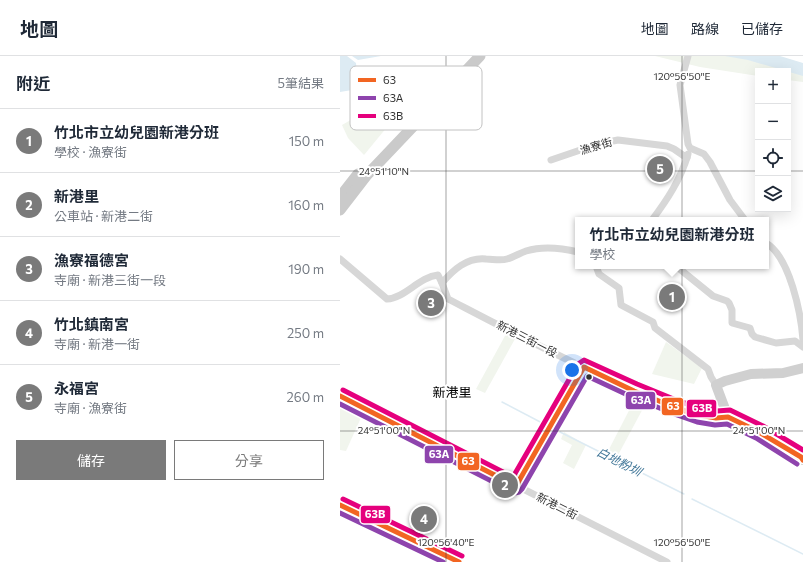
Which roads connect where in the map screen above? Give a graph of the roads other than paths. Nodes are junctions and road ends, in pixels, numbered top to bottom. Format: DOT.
graph roads {
  1 [pos="470,56"];
  2 [pos="480,56"];
  3 [pos="688,56"];
  4 [pos="460,66"];
  5 [pos="471,66"];
  6 [pos="399,130"];
  7 [pos="410,130"];
  8 [pos="690,148"];
  9 [pos="687,158"];
  10 [pos="551,160"];
  11 [pos="340,197"];
  12 [pos="340,210"];
  13 [pos="654,217"];
  14 [pos="744,217"];
  15 [pos="769,244"];
  16 [pos="575,251"];
  17 [pos="340,259"];
  18 [pos="597,269"];
  19 [pos="680,269"];
  20 [pos="442,283"];
  21 [pos="803,340"];
  22 [pos="803,347"];
  23 [pos="803,368"];
  24 [pos="716,385"];
  25 [pos="340,396"];
  26 [pos="728,417"];
  27 [pos="803,460"];
  28 [pos="340,505"];
  29 [pos="459,562"];
  30 [pos="667,562"];
  1 -- 4 [label="main road"];
  2 -- 5 [label="main road"];
  3 -- 8 [label="street"];
  6 -- 11 [label="main road"];
  7 -- 12 [label="main road"];
  8 -- 9 [label="street"];
  8 -- 14 [label="street"];
  9 -- 10 [label="street, 漁寮街"];
  9 -- 13 [label="street"];
  15 -- 21 [label="street"];
  16 -- 20 [label="street"];
  17 -- 20 [label="street"];
  18 -- 24 [label="street"];
  19 -- 22 [label="street"];
  20 -- 26 [label="street, 新港三街一段"];
  23 -- 24 [label="street"];
  24 -- 26 [label="street"];
  25 -- 30 [label="street, 新港二街"];
  26 -- 27 [label="street, 新港三街一段"];
  28 -- 29 [label="street"];
}
